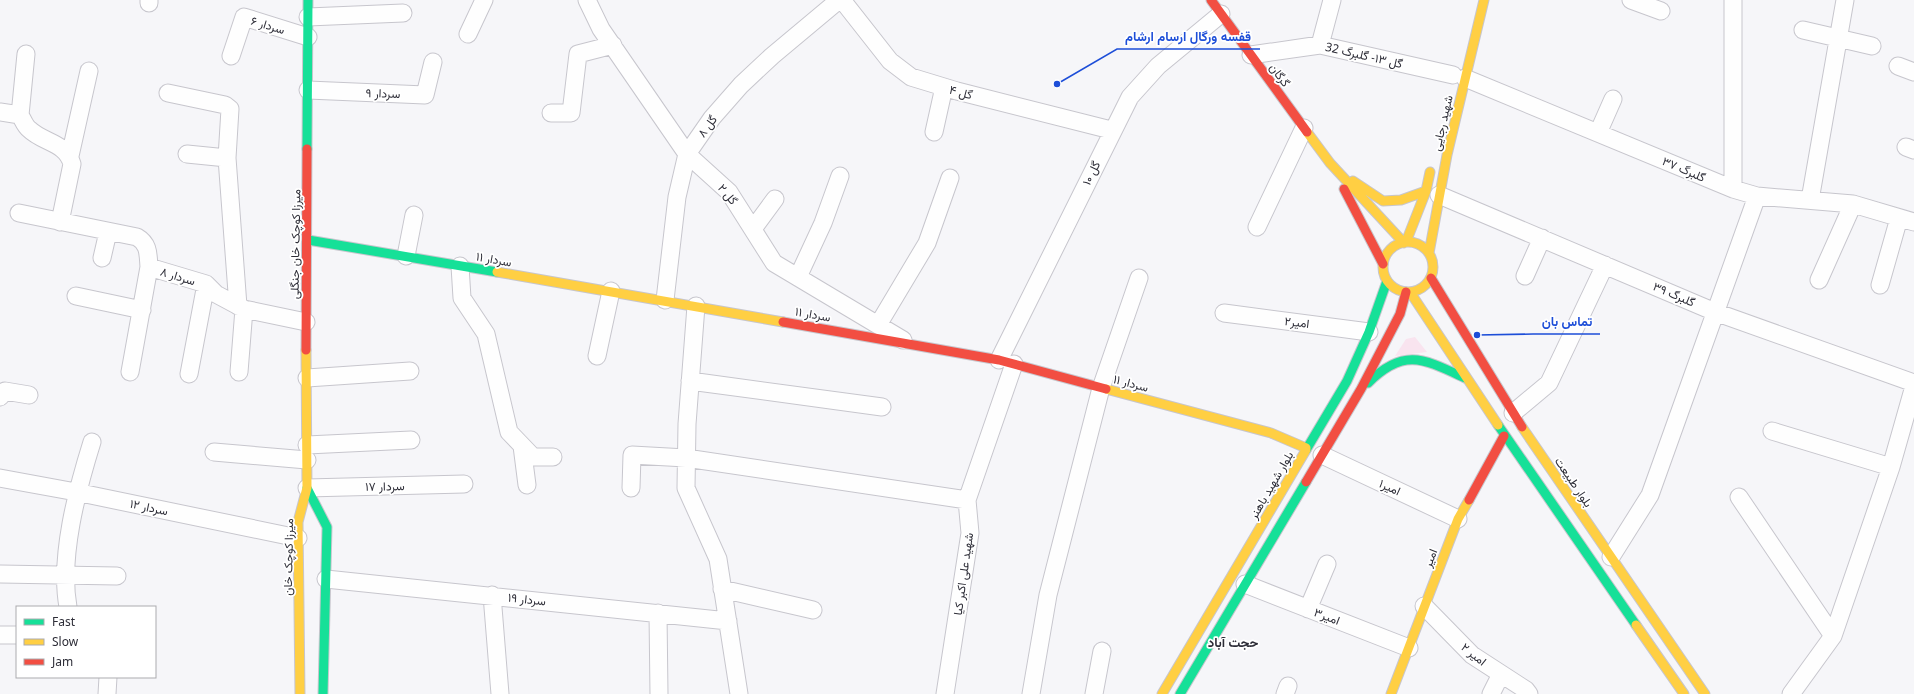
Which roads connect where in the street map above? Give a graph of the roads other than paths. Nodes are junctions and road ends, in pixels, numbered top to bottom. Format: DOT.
graph roads {
  1 [pos="308,0"];
  2 [pos="484,0"];
  3 [pos="587,0"];
  4 [pos="839,0"];
  5 [pos="842,0"];
  6 [pos="1211,0"];
  7 [pos="1332,0"];
  8 [pos="1484,0"];
  9 [pos="1631,0"];
  10 [pos="1733,0"];
  11 [pos="1845,0"];
  12 [pos="1660,11"];
  13 [pos="403,13"];
  14 [pos="1220,14"];
  15 [pos="308,17"];
  16 [pos="1803,30"];
  17 [pos="468,34"];
  18 [pos="308,36"];
  19 [pos="1837,37"];
  20 [pos="612,45"];
  21 [pos="1320,45"];
  22 [pos="1872,46"];
  23 [pos="26,54"];
  24 [pos="1251,55"];
  25 [pos="231,56"];
  26 [pos="432,62"];
  27 [pos="1898,66"];
  28 [pos="89,71"];
  29 [pos="1914,72"];
  30 [pos="1456,76"];
  31 [pos="944,87"];
  32 [pos="308,90"];
  33 [pos="168,92"];
  34 [pos="1613,99"];
  35 [pos="0,112"];
  36 [pos="551,113"];
  37 [pos="20,116"];
  38 [pos="1304,128"];
  39 [pos="1112,130"];
  40 [pos="934,132"];
  41 [pos="1598,133"];
  42 [pos="187,154"];
  43 [pos="687,154"];
  44 [pos="70,156"];
  45 [pos="227,158"];
  46 [pos="1433,160"];
  47 [pos="1330,163"];
  48 [pos="840,176"];
  49 [pos="950,178"];
  50 [pos="1733,189"];
  51 [pos="1432,193"];
  52 [pos="1757,196"];
  53 [pos="775,199"];
  54 [pos="1810,200"];
  55 [pos="1853,204"];
  56 [pos="19,213"];
  57 [pos="414,215"];
  58 [pos="1907,220"];
  59 [pos="60,222"];
  60 [pos="1257,227"];
  61 [pos="753,229"];
  62 [pos="108,232"];
  63 [pos="1542,238"];
  64 [pos="308,240"];
  65 [pos="1405,242"];
  66 [pos="1429,253"];
  67 [pos="406,256"];
  68 [pos="102,258"];
  69 [pos="1383,264"];
  70 [pos="1605,265"];
  71 [pos="460,266"];
  72 [pos="149,267"];
  73 [pos="1525,276"];
  74 [pos="798,277"];
  75 [pos="1139,278"];
  76 [pos="1431,278"];
  77 [pos="1819,280"];
  78 [pos="1387,281"];
  79 [pos="206,284"];
  80 [pos="1880,284"];
  81 [pos="611,291"];
  82 [pos="1408,292"];
  83 [pos="76,296"];
  84 [pos="665,300"];
  85 [pos="696,306"];
  86 [pos="241,308"];
  87 [pos="142,310"];
  88 [pos="1715,312"];
  89 [pos="1224,313"];
  90 [pos="306,322"];
  91 [pos="878,325"];
  92 [pos="1369,332"];
  93 [pos="910,344"];
  94 [pos="597,356"];
  95 [pos="1006,362"];
  96 [pos="410,371"];
  97 [pos="130,372"];
  98 [pos="239,372"];
  99 [pos="189,374"];
  100 [pos="307,378"];
  101 [pos="1465,378"];
  102 [pos="690,380"];
  103 [pos="1914,383"];
  104 [pos="1914,386"];
  105 [pos="1101,388"];
  106 [pos="1361,389"];
  107 [pos="29,395"];
  108 [pos="0,397"];
  109 [pos="882,407"];
  110 [pos="1513,412"];
  111 [pos="1772,431"];
  112 [pos="1504,436"];
  113 [pos="411,440"];
  114 [pos="92,442"];
  115 [pos="522,446"];
  116 [pos="1314,451"];
  117 [pos="214,452"];
  118 [pos="307,453"];
  119 [pos="553,457"];
  120 [pos="686,458"];
  121 [pos="1891,467"];
  122 [pos="0,478"];
  123 [pos="464,484"];
  124 [pos="527,485"];
  125 [pos="307,488"];
  126 [pos="631,488"];
  127 [pos="76,492"];
  128 [pos="1740,497"];
  129 [pos="967,500"];
  130 [pos="1458,519"];
  131 [pos="298,538"];
  132 [pos="1611,557"];
  133 [pos="1327,564"];
  134 [pos="0,574"];
  135 [pos="66,574"];
  136 [pos="117,576"];
  137 [pos="326,579"];
  138 [pos="1245,584"];
  139 [pos="722,589"];
  140 [pos="492,595"];
  141 [pos="68,606"];
  142 [pos="1424,606"];
  143 [pos="1308,608"];
  144 [pos="813,610"];
  145 [pos="658,613"];
  146 [pos="728,621"];
  147 [pos="0,635"];
  148 [pos="16,635"];
  149 [pos="1833,636"];
  150 [pos="1409,648"];
  151 [pos="324,649"];
  152 [pos="299,651"];
  153 [pos="1102,651"];
  154 [pos="1501,674"];
  155 [pos="108,678"];
  156 [pos="107,694"];
  157 [pos="300,694"];
  158 [pos="323,694"];
  159 [pos="500,694"];
  160 [pos="659,694"];
  161 [pos="739,694"];
  162 [pos="946,694"];
  163 [pos="1031,694"];
  164 [pos="1094,694"];
  165 [pos="1162,694"];
  166 [pos="1180,694"];
  167 [pos="1391,694"];
  168 [pos="1491,694"];
  169 [pos="1529,694"];
  170 [pos="1684,694"];
  171 [pos="1705,694"];
  172 [pos="1791,694"];
  1 -- 15 [label="main road, میرزا کوچک خان جنگلی"];
  2 -- 17 [label="street"];
  3 -- 20 [label="street, گل ۲"];
  4 -- 43 [label="street, گل ۸"];
  5 -- 31 [label="street, گل ۴"];
  6 -- 14 [label="main road, گرگان"];
  7 -- 21 [label="street"];
  8 -- 30 [label="main road, شهید رجایی"];
  9 -- 12 [label="street"];
  10 -- 50 [label="street"];
  11 -- 19 [label="street"];
  13 -- 15 [label="street"];
  14 -- 24 [label="main road, گرگان"];
  14 -- 39 [label="street, گل ۱۰"];
  15 -- 18 [label="main road, میرزا کوچک خان جنگلی"];
  16 -- 19 [label="street"];
  18 -- 25 [label="street, سردار ۶"];
  18 -- 32 [label="main road, میرزا کوچک خان جنگلی"];
  19 -- 22 [label="street"];
  19 -- 54 [label="street"];
  20 -- 36 [label="street"];
  20 -- 43 [label="street, گل ۲"];
  21 -- 24 [label="street, گل ۱۳- گلبرگ 32"];
  21 -- 30 [label="street, گل ۱۳- گلبرگ 32"];
  23 -- 37 [label="street"];
  24 -- 38 [label="main road, گرگان"];
  26 -- 32 [label="street, سردار ۹"];
  27 -- 29 [label="street"];
  28 -- 44 [label="street"];
  30 -- 41 [label="street, گلبرگ ۳۷"];
  30 -- 51 [label="main road, شهید رجایی"];
  31 -- 39 [label="street, گل ۴"];
  31 -- 40 [label="street"];
  32 -- 64 [label="main road, میرزا کوچک خان جنگلی"];
  33 -- 45 [label="street"];
  34 -- 41 [label="street"];
  35 -- 37 [label="street"];
  37 -- 44 [label="street"];
  38 -- 47 [label="main road, گرگان"];
  38 -- 60 [label="street"];
  39 -- 95 [label="street, گل ۱۰"];
  41 -- 50 [label="street, گلبرگ ۳۷"];
  42 -- 45 [label="street"];
  43 -- 61 [label="street, گل ۲"];
  43 -- 84 [label="street, گل ۸"];
  44 -- 59 [label="street"];
  45 -- 86 [label="street"];
  46 -- 51 [label="main road, شهید رجایی"];
  47 -- 51 [label="main road"];
  47 -- 65 [label="main road"];
  47 -- 69 [label="main road"];
  48 -- 74 [label="street"];
  49 -- 91 [label="street"];
  50 -- 52 [label="street, گلبرگ ۳۷"];
  51 -- 63 [label="street, گلبرگ ۳۹"];
  51 -- 65 [label="main road, شهید رجایی"];
  51 -- 66 [label="main road, شهید رجایی"];
  52 -- 54 [label="street, گلبرگ ۳۷"];
  52 -- 88 [label="street"];
  53 -- 61 [label="street"];
  54 -- 55 [label="street, گلبرگ ۳۷"];
  55 -- 58 [label="street, گلبرگ ۳۷"];
  55 -- 77 [label="street"];
  56 -- 59 [label="street, سردار ۸"];
  57 -- 67 [label="street"];
  58 -- 80 [label="street"];
  59 -- 62 [label="street, سردار ۸"];
  61 -- 74 [label="street, گل ۲"];
  62 -- 68 [label="street"];
  62 -- 72 [label="street, سردار ۸"];
  63 -- 70 [label="street, گلبرگ ۳۹"];
  63 -- 73 [label="street"];
  64 -- 67 [label="main road, سردار ۱۱"];
  64 -- 90 [label="main road, میرزا کوچک خان جنگلی"];
  65 -- 66 [label="main road"];
  65 -- 69 [label="main road"];
  66 -- 76 [label="main road"];
  67 -- 71 [label="main road, سردار ۱۱"];
  69 -- 78 [label="main road"];
  70 -- 88 [label="street, گلبرگ ۳۹"];
  70 -- 110 [label="street"];
  71 -- 81 [label="main road, سردار ۱۱"];
  71 -- 115 [label="street"];
  72 -- 79 [label="street, سردار ۸"];
  72 -- 87 [label="street"];
  74 -- 91 [label="street, گل ۲"];
  75 -- 105 [label="street"];
  76 -- 82 [label="main road"];
  76 -- 110 [label="main road, بلوار طبیعت"];
  78 -- 82 [label="main road"];
  78 -- 92 [label="main road, بلوار شهید باهنر"];
  79 -- 86 [label="street, سردار ۸"];
  79 -- 99 [label="street"];
  81 -- 84 [label="main road, سردار ۱۱"];
  81 -- 94 [label="street"];
  82 -- 101 [label="main road"];
  82 -- 106 [label="main road, بلوار شهید باهنر"];
  83 -- 87 [label="street"];
  84 -- 85 [label="main road, سردار ۱۱"];
  85 -- 93 [label="main road, سردار ۱۱"];
  85 -- 102 [label="street"];
  86 -- 90 [label="street, سردار ۸"];
  86 -- 98 [label="street"];
  87 -- 97 [label="street"];
  88 -- 103 [label="street, گلبرگ ۳۹"];
  88 -- 132 [label="street"];
  89 -- 92 [label="street, امیر۲"];
  90 -- 100 [label="main road, میرزا کوچک خان جنگلی"];
  91 -- 93 [label="street, گل ۲"];
  92 -- 116 [label="main road, بلوار شهید باهنر"];
  93 -- 95 [label="main road, سردار ۱۱"];
  95 -- 105 [label="main road, سردار ۱۱"];
  95 -- 129 [label="street, شهید علی اکبر کیا"];
  96 -- 100 [label="street"];
  100 -- 118 [label="main road, میرزا کوچک خان جنگلی"];
  101 -- 106 [label="main road"];
  101 -- 112 [label="main road"];
  102 -- 109 [label="street"];
  102 -- 120 [label="street"];
  104 -- 121 [label="street"];
  105 -- 116 [label="main road, سردار ۱۱"];
  105 -- 163 [label="street"];
  106 -- 116 [label="main road, بلوار شهید باهنر"];
  107 -- 108 [label="street"];
  110 -- 132 [label="main road, بلوار طبیعت"];
  111 -- 121 [label="street"];
  112 -- 130 [label="main road, امیر"];
  112 -- 170 [label="main road"];
  113 -- 118 [label="street"];
  114 -- 127 [label="street"];
  115 -- 119 [label="street"];
  115 -- 124 [label="street"];
  116 -- 130 [label="street, امیر۱"];
  116 -- 138 [label="main road, بلوار شهید باهنر"];
  116 -- 165 [label="main road, بلوار شهید باهنر"];
  117 -- 118 [label="street"];
  118 -- 125 [label="main road, میرزا کوچک خان جنگلی"];
  120 -- 126 [label="street"];
  120 -- 129 [label="street"];
  120 -- 139 [label="street"];
  121 -- 149 [label="street"];
  122 -- 127 [label="street, سردار ۱۲"];
  123 -- 125 [label="street, سردار ۱۷"];
  125 -- 131 [label="main road, میرزا کوچک خان"];
  125 -- 137 [label="main road"];
  127 -- 131 [label="street, سردار ۱۲"];
  127 -- 135 [label="street"];
  128 -- 149 [label="street"];
  129 -- 162 [label="street, شهید علی اکبر کیا"];
  130 -- 142 [label="main road, امیر"];
  131 -- 152 [label="main road, میرزا کوچک خان"];
  132 -- 171 [label="main road, بلوار طبیعت"];
  133 -- 143 [label="street"];
  134 -- 135 [label="street"];
  135 -- 136 [label="street"];
  135 -- 141 [label="street"];
  137 -- 140 [label="street, سردار ۱۹"];
  137 -- 151 [label="main road"];
  138 -- 143 [label="street, امیر۳"];
  138 -- 166 [label="main road, بلوار شهید باهنر"];
  139 -- 144 [label="street"];
  139 -- 146 [label="street"];
  140 -- 145 [label="street, سردار ۱۹"];
  140 -- 159 [label="street"];
  142 -- 150 [label="main road, امیر"];
  142 -- 154 [label="street, امیر ۲"];
  143 -- 150 [label="street, امیر۳"];
  145 -- 146 [label="street, سردار ۱۹"];
  145 -- 160 [label="street"];
  146 -- 161 [label="street"];
  147 -- 148 [label="street"];
  149 -- 172 [label="street"];
  150 -- 167 [label="main road, امیر"];
  151 -- 152 [label="main road"];
  151 -- 158 [label="main road"];
  152 -- 157 [label="main road, میرزا کوچک خان"];
  153 -- 164 [label="street"];
  154 -- 168 [label="street"];
  154 -- 169 [label="street, امیر ۲"];
  155 -- 156 [label="street"];
}
